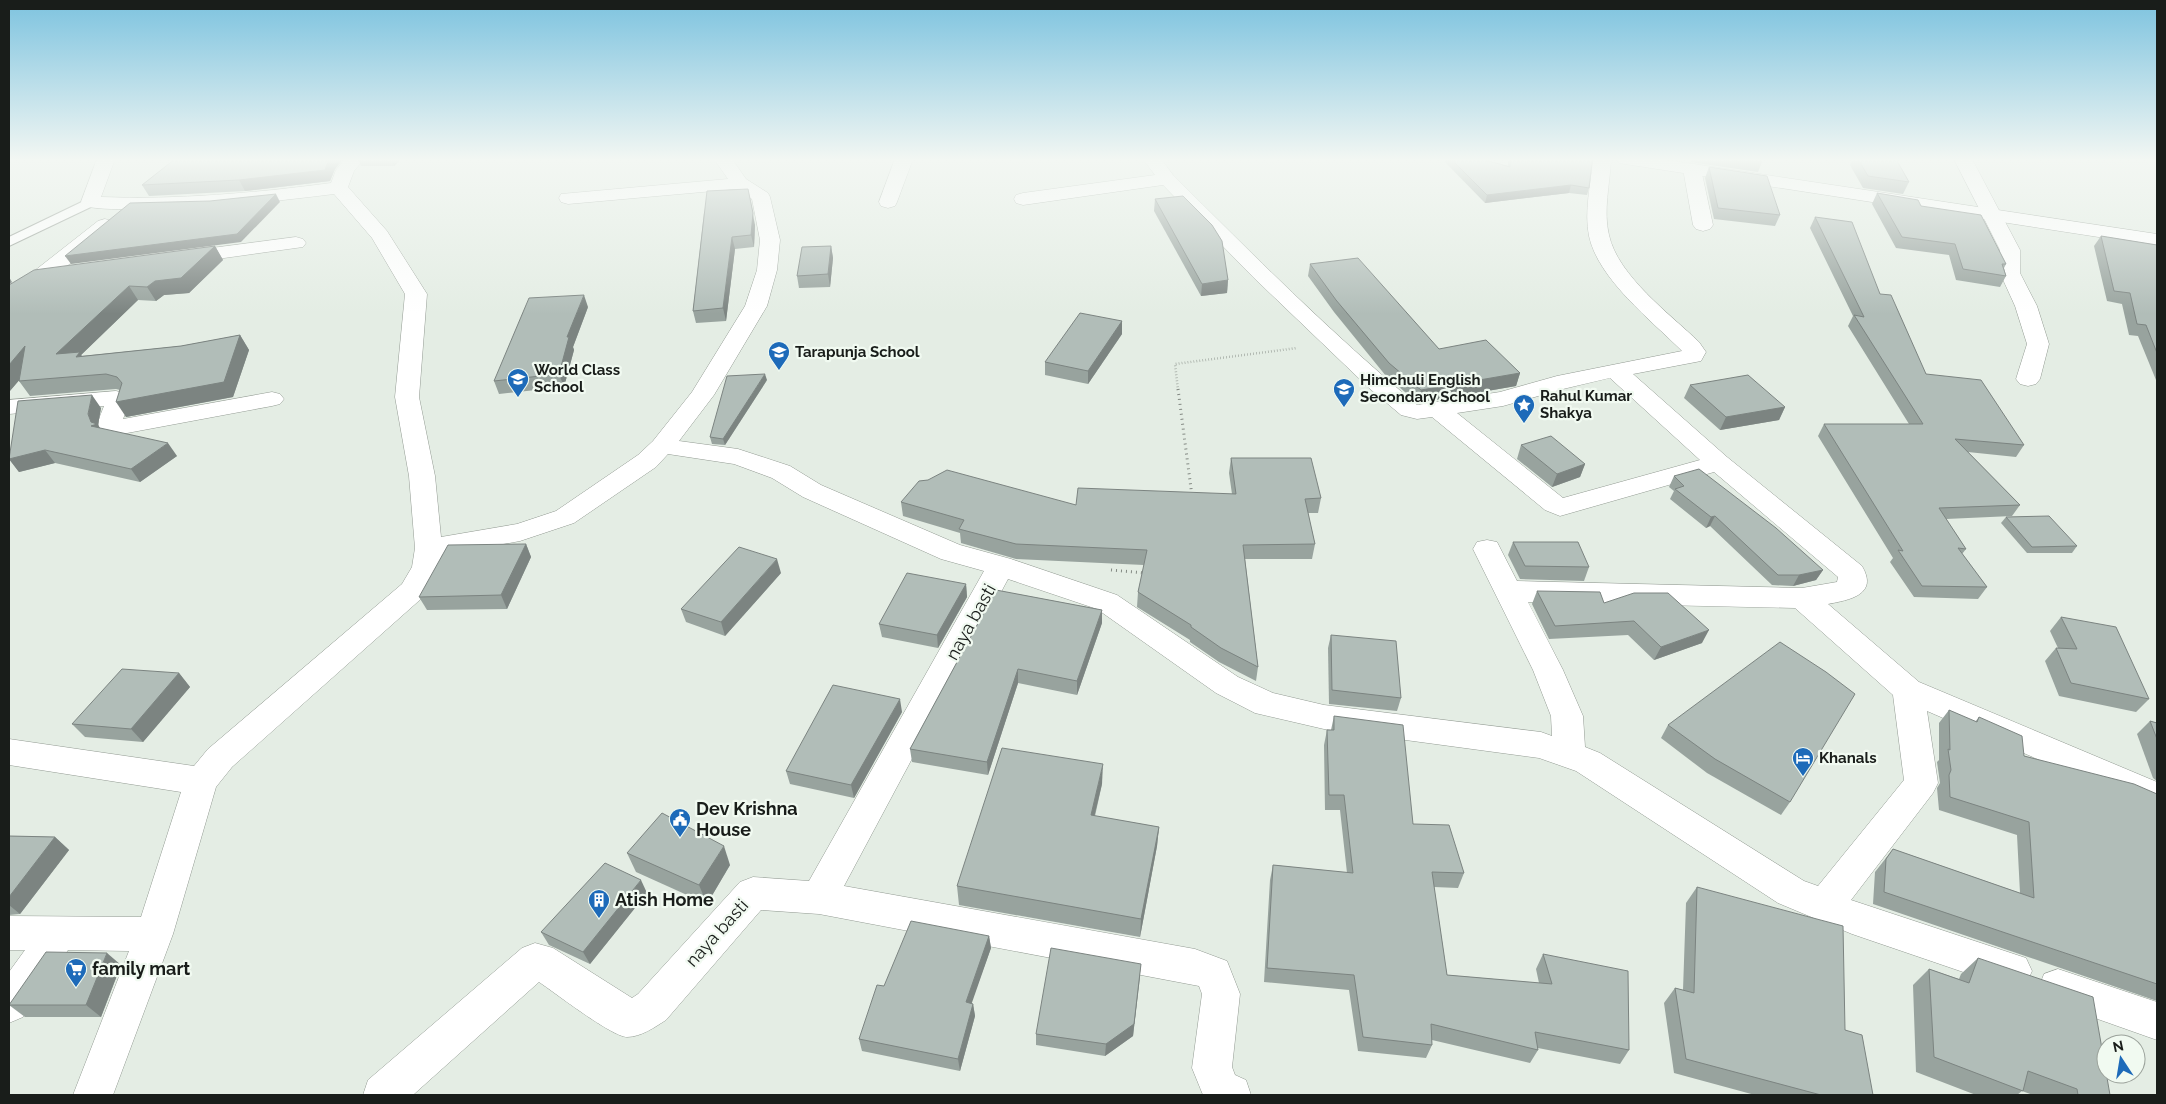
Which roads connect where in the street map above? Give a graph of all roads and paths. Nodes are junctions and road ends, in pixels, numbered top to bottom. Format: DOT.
graph roads {
  1 [pos="73,211"];
  2 [pos="122,211"];
  3 [pos="359,211"];
  4 [pos="764,211"];
  5 [pos="1198,211"];
  6 [pos="1599,211"];
  7 [pos="1700,211"];
  8 [pos="1957,211"];
  9 [pos="1989,211"];
  10 [pos="1992,216"];
  11 [pos="1704,224"];
  12 [pos="2157,240"];
  13 [pos="9,242"];
  14 [pos="296,243"];
  15 [pos="158,261"];
  16 [pos="80,271"];
  17 [pos="40,276"];
  18 [pos="9,295"];
  19 [pos="1335,342"];
  20 [pos="1615,370"];
  21 [pos="2028,379"];
  22 [pos="272,399"];
  23 [pos="9,407"];
  24 [pos="1438,410"];
  25 [pos="662,446"];
  26 [pos="1718,463"];
  27 [pos="1193,499"];
  28 [pos="429,548"];
  29 [pos="1488,550"];
  30 [pos="1001,566"];
  31 [pos="1146,573"];
  32 [pos="1066,588"];
  33 [pos="1509,591"];
  34 [pos="1802,598"];
  35 [pos="1908,690"];
  36 [pos="9,752"];
  37 [pos="1569,755"];
  38 [pos="201,781"];
  39 [pos="2157,797"];
  40 [pos="820,898"];
  41 [pos="1825,905"];
  42 [pos="9,933"];
  43 [pos="59,933"];
  44 [pos="154,934"];
  45 [pos="9,1004"];
  46 [pos="2157,1021"];
  47 [pos="93,1095"];
  48 [pos="383,1095"];
  49 [pos="1231,1095"];
  1 -- 13 [label="lane"];
  2 -- 17 [label="street"];
  3 -- 28 [label="street"];
  4 -- 25 [label="street"];
  5 -- 19 [label="street"];
  6 -- 20 [label="street"];
  7 -- 11 [label="street"];
  8 -- 10 [label="street"];
  9 -- 10 [label="street"];
  10 -- 12 [label="street"];
  10 -- 21 [label="street"];
  14 -- 15 [label="street"];
  16 -- 17 [label="street"];
  17 -- 18 [label="street"];
  19 -- 24 [label="street"];
  19 -- 27 [label="path"];
  20 -- 24 [label="street"];
  20 -- 26 [label="street"];
  22 -- 23 [label="street"];
  24 -- 26 [label="street"];
  25 -- 28 [label="street"];
  25 -- 30 [label="street"];
  26 -- 34 [label="street"];
  28 -- 38 [label="street"];
  29 -- 33 [label="street"];
  30 -- 32 [label="street"];
  30 -- 40 [label="street, naya basti"];
  31 -- 32 [label="path"];
  32 -- 37 [label="street"];
  33 -- 34 [label="street"];
  33 -- 37 [label="street"];
  34 -- 35 [label="street"];
  35 -- 39 [label="street"];
  35 -- 41 [label="street"];
  36 -- 38 [label="street"];
  37 -- 41 [label="street"];
  38 -- 44 [label="street"];
  40 -- 48 [label="street, naya basti"];
  40 -- 49 [label="street"];
  41 -- 46 [label="street"];
  42 -- 43 [label="street"];
  43 -- 44 [label="street"];
  43 -- 45 [label="street"];
  44 -- 47 [label="street"];
}
